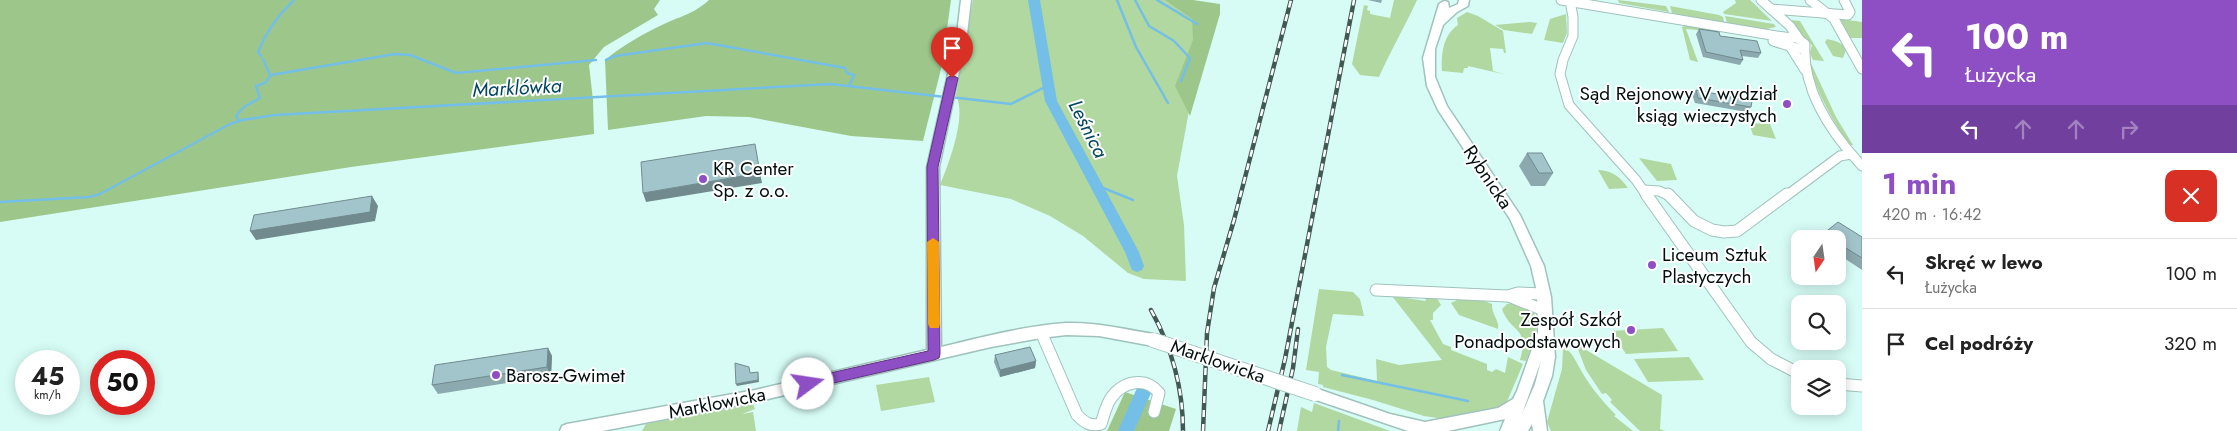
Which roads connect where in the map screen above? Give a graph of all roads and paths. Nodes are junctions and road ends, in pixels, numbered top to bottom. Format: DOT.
graph roads {
  1 [pos="966,0"];
  2 [pos="1464,0"];
  3 [pos="1761,0"];
  4 [pos="1810,0"];
  5 [pos="1844,0"];
  6 [pos="1565,1"];
  7 [pos="1444,2"];
  8 [pos="1457,8"];
  9 [pos="1771,8"];
  10 [pos="1828,13"];
  11 [pos="1783,21"];
  12 [pos="1438,25"];
  13 [pos="1746,32"];
  14 [pos="1799,39"];
  15 [pos="1771,40"];
  16 [pos="1787,43"];
  17 [pos="1803,48"];
  18 [pos="1862,69"];
  19 [pos="1805,70"];
  20 [pos="1851,154"];
  21 [pos="1862,166"];
  22 [pos="1644,190"];
  23 [pos="1376,290"];
  24 [pos="1544,294"];
  25 [pos="1507,296"];
  26 [pos="1546,311"];
  27 [pos="1041,332"];
  28 [pos="1545,333"];
  29 [pos="934,354"];
  30 [pos="1791,369"];
  31 [pos="1846,385"];
  32 [pos="1862,386"];
  33 [pos="1536,401"];
  34 [pos="1520,403"];
  35 [pos="1154,412"];
  36 [pos="1425,430"];
  37 [pos="566,431"];
  38 [pos="1507,431"];
  39 [pos="1521,431"];
  40 [pos="1540,431"];
  1 -- 29 [label="main road"];
  2 -- 8 [label="main road, Rybnicka"];
  3 -- 9 [label="street"];
  4 -- 10 [label="street"];
  5 -- 10 [label="street"];
  6 -- 13 [label="street"];
  6 -- 22 [label="street"];
  7 -- 8 [label="main road"];
  7 -- 12 [label="main road, Rybnicka"];
  8 -- 12 [label="main road, Rybnicka"];
  9 -- 10 [label="street"];
  9 -- 11 [label="street"];
  10 -- 18 [label="street"];
  11 -- 14 [label="street"];
  11 -- 16 [label="street"];
  12 -- 24 [label="main road, Rybnicka"];
  13 -- 15 [label="street"];
  13 -- 16 [label="street"];
  14 -- 16 [label="street"];
  14 -- 17 [label="street"];
  15 -- 16 [label="street"];
  15 -- 16 [label="street"];
  16 -- 17 [label="street"];
  16 -- 19 [label="street"];
  17 -- 19 [label="street"];
  19 -- 20 [label="street"];
  20 -- 21 [label="street"];
  20 -- 22 [label="street"];
  22 -- 30 [label="street"];
  23 -- 25 [label="street"];
  24 -- 25 [label="street"];
  24 -- 26 [label="main road, Rybnicka"];
  25 -- 26 [label="street"];
  26 -- 28 [label="main road, Rybnicka"];
  27 -- 29 [label="main road, Marklowicka"];
  27 -- 35 [label="street"];
  27 -- 36 [label="main road, Marklowicka, bridge"];
  28 -- 33 [label="main road, Rybnicka"];
  28 -- 34 [label="main road, Rybnicka"];
  29 -- 37 [label="main road, Marklowicka"];
  31 -- 32 [label="street"];
  33 -- 39 [label="main road, Rybnicka"];
  33 -- 40 [label="main road"];
  34 -- 36 [label="main road"];
  34 -- 38 [label="main road, Rybnicka"];
}
